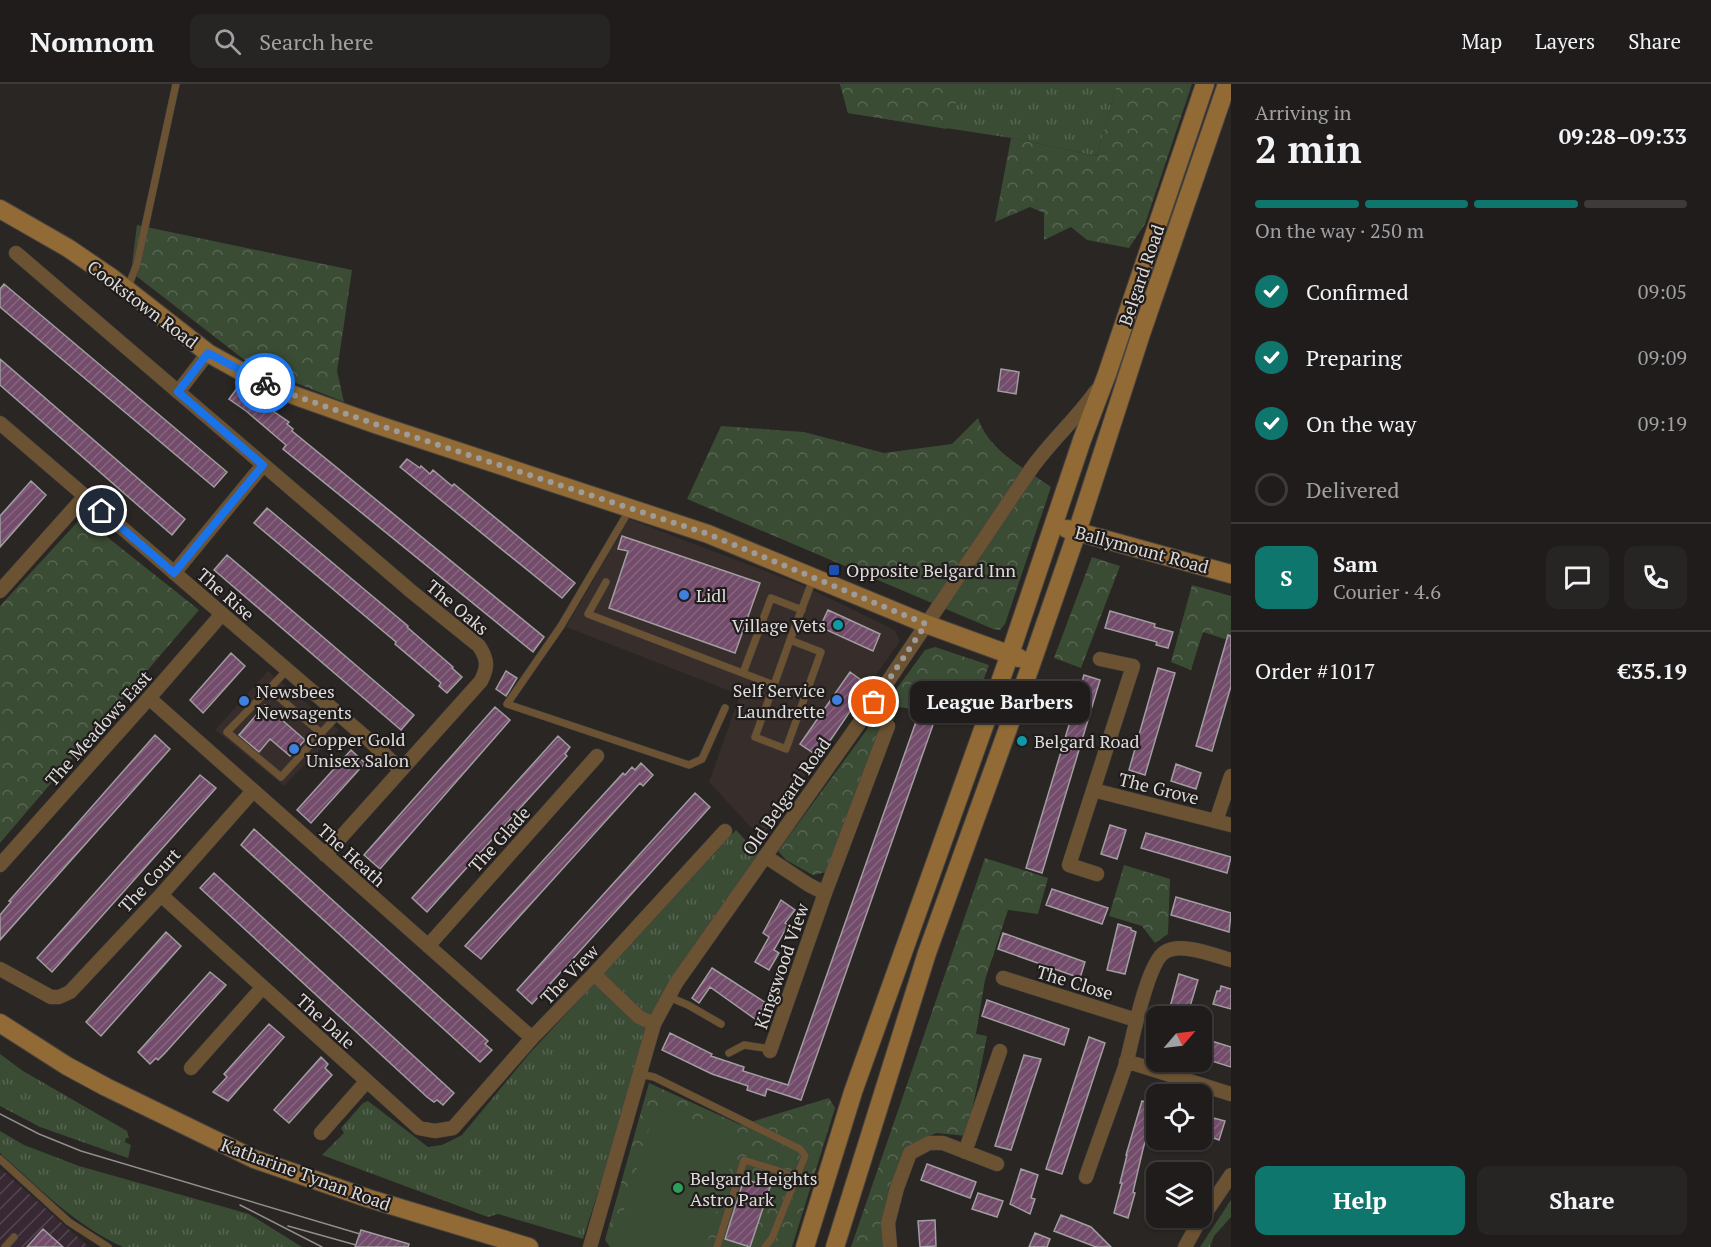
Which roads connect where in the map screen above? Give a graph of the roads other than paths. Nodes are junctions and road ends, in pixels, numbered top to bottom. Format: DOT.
graph roads {
  1 [pos="176,84"];
  2 [pos="1205,84"];
  3 [pos="1227,84"];
  4 [pos="0,208"];
  5 [pos="16,253"];
  6 [pos="127,290"];
  7 [pos="208,353"];
  8 [pos="1107,374"];
  9 [pos="178,392"];
  10 [pos="0,423"];
  11 [pos="263,465"];
  12 [pos="85,496"];
  13 [pos="630,508"];
  14 [pos="1053,525"];
  15 [pos="1077,532"];
  16 [pos="174,573"];
  17 [pos="1231,574"];
  18 [pos="814,577"];
  19 [pos="606,582"];
  20 [pos="0,591"];
  21 [pos="802,610"];
  22 [pos="222,614"];
  23 [pos="926,624"];
  24 [pos="790,640"];
  25 [pos="1010,654"];
  26 [pos="1100,659"];
  27 [pos="1032,662"];
  28 [pos="287,670"];
  29 [pos="743,673"];
  30 [pos="774,684"];
  31 [pos="269,689"];
  32 [pos="149,698"];
  33 [pos="725,708"];
  34 [pos="339,714"];
  35 [pos="888,726"];
  36 [pos="321,733"];
  37 [pos="597,756"];
  38 [pos="401,770"];
  39 [pos="1231,776"];
  40 [pos="1093,790"];
  41 [pos="253,791"];
  42 [pos="1216,820"];
  43 [pos="1231,825"];
  44 [pos="724,831"];
  45 [pos="325,855"];
  46 [pos="765,856"];
  47 [pos="0,865"];
  48 [pos="1097,874"];
  49 [pos="825,893"];
  50 [pos="161,895"];
  51 [pos="428,946"];
  52 [pos="1231,960"];
  53 [pos="0,969"];
  54 [pos="594,974"];
  55 [pos="1003,978"];
  56 [pos="262,988"];
  57 [pos="669,997"];
  58 [pos="1136,1020"];
  59 [pos="0,1023"];
  60 [pos="654,1024"];
  61 [pos="721,1024"];
  62 [pos="532,1038"];
  63 [pos="771,1050"];
  64 [pos="1000,1051"];
  65 [pos="729,1053"];
  66 [pos="1126,1061"];
  67 [pos="191,1068"];
  68 [pos="640,1074"];
  69 [pos="366,1082"];
  70 [pos="1231,1094"];
  71 [pos="435,1131"];
  72 [pos="321,1133"];
  73 [pos="965,1152"];
  74 [pos="0,1159"];
  75 [pos="997,1164"];
  76 [pos="1231,1175"];
  77 [pos="798,1177"];
  78 [pos="1086,1177"];
  79 [pos="14,1237"];
  80 [pos="5,1247"];
  81 [pos="108,1247"];
  82 [pos="529,1247"];
  83 [pos="590,1247"];
  84 [pos="717,1247"];
  85 [pos="765,1247"];
  86 [pos="805,1247"];
  87 [pos="835,1247"];
  88 [pos="890,1247"];
  89 [pos="1185,1247"];
  1 -- 6 [label="lane"];
  2 -- 8 [label="main road, Belgard Road"];
  3 -- 15 [label="main road, Belgard Road"];
  4 -- 6 [label="main road, Cookstown Road"];
  5 -- 9 [label="street, The Oaks"];
  6 -- 7 [label="main road, Cookstown Road"];
  7 -- 9 [label="street"];
  7 -- 13 [label="main road, Cookstown Road"];
  8 -- 14 [label="main road, Belgard Road"];
  8 -- 23 [label="street, Old Belgard Road"];
  9 -- 11 [label="street, The Oaks"];
  10 -- 12 [label="street, The Rise"];
  11 -- 16 [label="street"];
  11 -- 38 [label="street, The Oaks"];
  12 -- 16 [label="street, The Rise"];
  12 -- 20 [label="street"];
  13 -- 18 [label="main road, Cookstown Road"];
  13 -- 33 [label="lane"];
  14 -- 15 [label="main road, Ballymount Road"];
  14 -- 25 [label="main road, Belgard Road"];
  15 -- 17 [label="main road, Ballymount Road"];
  15 -- 27 [label="main road, Belgard Road"];
  16 -- 22 [label="street, The Rise"];
  18 -- 21 [label="lane"];
  18 -- 23 [label="main road, Cookstown Road"];
  19 -- 29 [label="lane"];
  21 -- 24 [label="lane"];
  21 -- 29 [label="lane"];
  22 -- 28 [label="street, The Rise"];
  22 -- 32 [label="street, The Meadows East"];
  23 -- 25 [label="main road, Cookstown Road"];
  23 -- 46 [label="street, Old Belgard Road"];
  24 -- 30 [label="lane"];
  24 -- 30 [label="lane"];
  25 -- 27 [label="main road, Cookstown Road"];
  25 -- 86 [label="main road, Belgard Road"];
  26 -- 40 [label="street, The Grove"];
  27 -- 87 [label="main road, Belgard Road"];
  28 -- 31 [label="lane"];
  28 -- 34 [label="street, The Rise"];
  29 -- 30 [label="lane"];
  31 -- 36 [label="lane"];
  31 -- 36 [label="lane"];
  32 -- 41 [label="street, The Heath"];
  32 -- 47 [label="street, The Meadows East"];
  34 -- 36 [label="lane"];
  34 -- 38 [label="street, The Rise"];
  35 -- 49 [label="street, Kingswood View"];
  37 -- 51 [label="street, The Glade"];
  38 -- 45 [label="street, The Oaks"];
  39 -- 42 [label="street, The Grove"];
  40 -- 42 [label="street, The Grove"];
  40 -- 48 [label="street, The Grove"];
  41 -- 45 [label="street, The Heath"];
  41 -- 50 [label="street, The Court"];
  42 -- 43 [label="street, The Grove"];
  44 -- 54 [label="street, The View"];
  45 -- 51 [label="street, The Heath"];
  46 -- 49 [label="street, Kingswood View"];
  46 -- 57 [label="street, Old Belgard Road"];
  49 -- 63 [label="street, Kingswood View"];
  50 -- 53 [label="street, The Court"];
  50 -- 56 [label="street, The Dale"];
  51 -- 62 [label="street, The Heath"];
  52 -- 58 [label="street"];
  54 -- 60 [label="street"];
  54 -- 62 [label="street, The View"];
  55 -- 58 [label="street, The Close"];
  56 -- 67 [label="street"];
  56 -- 69 [label="street, The Dale"];
  57 -- 60 [label="street, Old Belgard Road"];
  57 -- 61 [label="lane"];
  58 -- 66 [label="street"];
  59 -- 82 [label="main road, Katharine Tynan Road"];
  60 -- 68 [label="street, Old Belgard Road"];
  62 -- 71 [label="street, The View"];
  63 -- 65 [label="lane"];
  64 -- 73 [label="street"];
  66 -- 70 [label="street"];
  66 -- 78 [label="street"];
  68 -- 77 [label="lane"];
  68 -- 83 [label="street, Old Belgard Road"];
  69 -- 71 [label="street, The Dale"];
  69 -- 72 [label="street"];
  73 -- 75 [label="street"];
  73 -- 88 [label="street"];
  74 -- 81 [label="lane"];
  76 -- 89 [label="street"];
  77 -- 84 [label="lane"];
  77 -- 85 [label="lane"];
  79 -- 80 [label="lane"];
}
